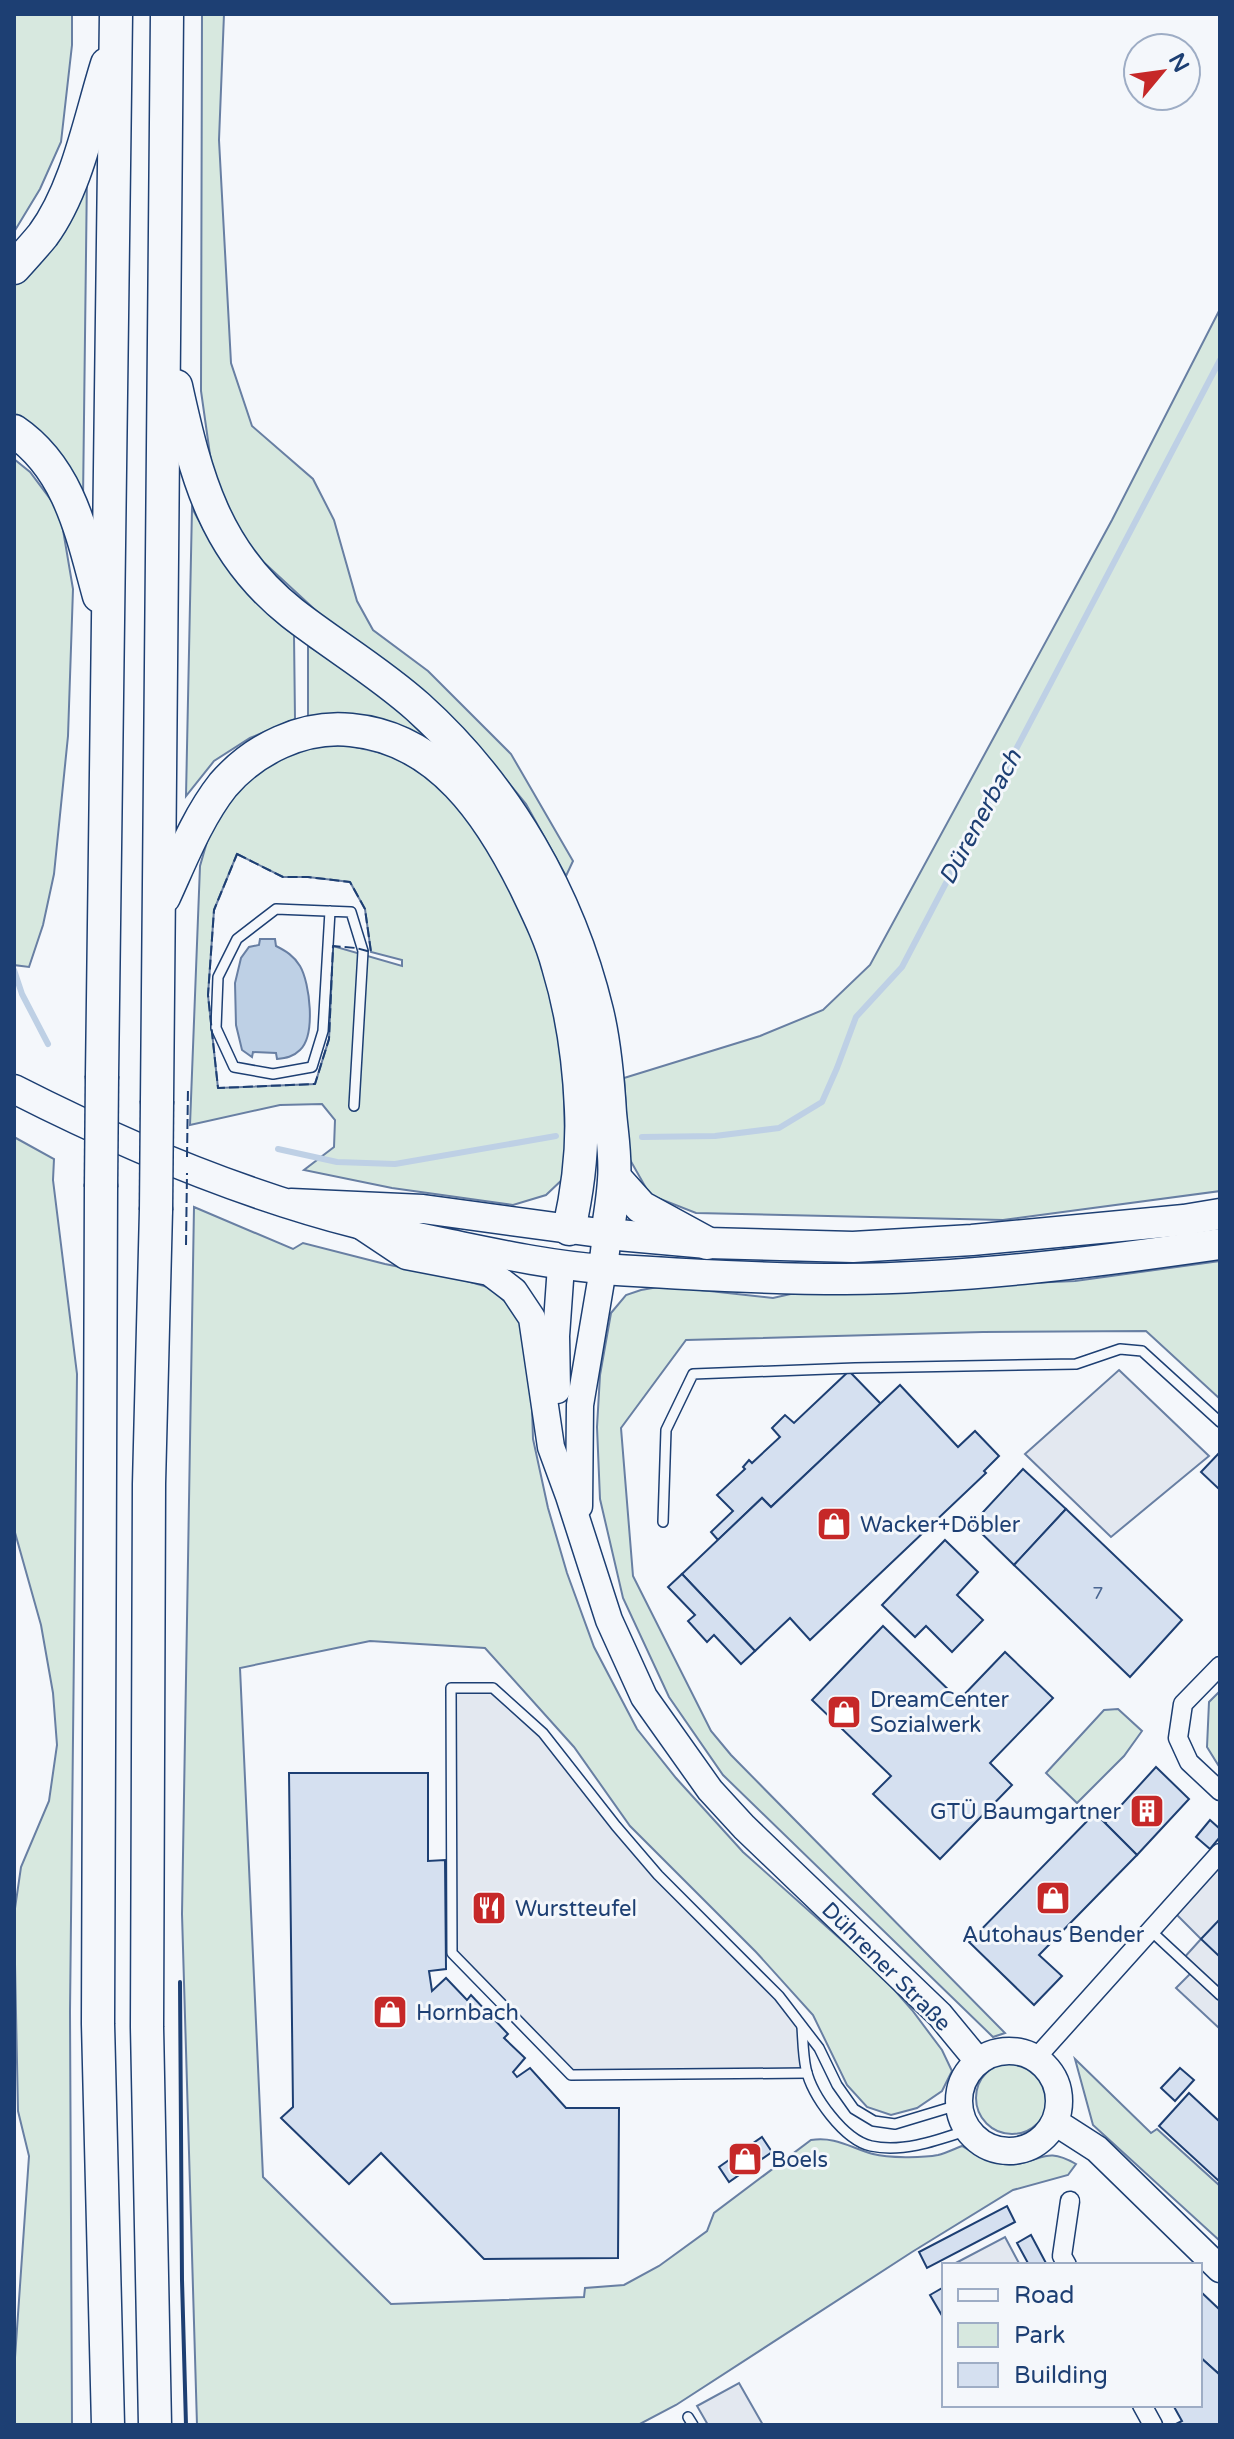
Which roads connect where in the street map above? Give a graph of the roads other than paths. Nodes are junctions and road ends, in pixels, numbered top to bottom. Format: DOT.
graph roads {
  1 [pos="167,14"];
  2 [pos="116,24"];
  3 [pos="14,268"];
  4 [pos="164,328"];
  5 [pos="14,431"];
  6 [pos="108,630"];
  7 [pos="159,907"];
  8 [pos="330,911"];
  9 [pos="14,1089"];
  10 [pos="354,1106"];
  11 [pos="615,1178"];
  12 [pos="291,1203"];
  13 [pos="1220,1214"];
  14 [pos="357,1223"];
  15 [pos="569,1229"];
  16 [pos="607,1234"];
  17 [pos="707,1243"];
  18 [pos="1220,1244"];
  19 [pos="561,1266"];
  20 [pos="603,1269"];
  21 [pos="1220,1422"];
  22 [pos="569,1496"];
  23 [pos="663,1522"];
  24 [pos="578,1526"];
  25 [pos="1220,1666"];
  26 [pos="1220,1791"];
  27 [pos="1220,1853"];
  28 [pos="1151,1931"];
  29 [pos="1220,1995"];
  30 [pos="801,2023"];
  31 [pos="1036,2058"];
  32 [pos="978,2061"];
  33 [pos="807,2073"];
  34 [pos="958,2105"];
  35 [pos="1055,2122"];
  36 [pos="968,2130"];
  37 [pos="1070,2201"];
  38 [pos="1066,2263"];
  39 [pos="1220,2269"];
  40 [pos="1143,2407"];
  41 [pos="108,2425"];
  42 [pos="155,2425"];
  43 [pos="1153,2425"];
  1 -- 4 [label="highway"];
  2 -- 3 [label="highway"];
  2 -- 6 [label="highway"];
  4 -- 7 [label="highway"];
  4 -- 11 [label="highway"];
  5 -- 6 [label="highway"];
  6 -- 41 [label="highway, bridge"];
  7 -- 15 [label="highway"];
  7 -- 42 [label="highway, bridge"];
  8 -- 8 [label="lane"];
  8 -- 10 [label="lane"];
  9 -- 12 [label="main road"];
  11 -- 16 [label="highway"];
  11 -- 17 [label="highway"];
  12 -- 14 [label="main road"];
  12 -- 15 [label="main road"];
  13 -- 17 [label="highway"];
  14 -- 19 [label="main road"];
  14 -- 22 [label="main road"];
  15 -- 16 [label="main road"];
  15 -- 19 [label="main road"];
  16 -- 17 [label="highway"];
  16 -- 20 [label="main road"];
  18 -- 20 [label="highway"];
  19 -- 20 [label="main road"];
  19 -- 22 [label="main road"];
  20 -- 24 [label="main road"];
  21 -- 23 [label="lane"];
  22 -- 24 [label="main road, Dührener Straße"];
  24 -- 32 [label="main road, Dührener Straße"];
  25 -- 26 [label="street"];
  27 -- 28 [label="street"];
  28 -- 29 [label="lane"];
  28 -- 31 [label="street"];
  30 -- 33 [label="lane"];
  30 -- 33 [label="lane"];
  30 -- 34 [label="lane"];
  31 -- 32 [label="main road"];
  31 -- 35 [label="main road"];
  32 -- 34 [label="main road"];
  33 -- 36 [label="lane"];
  34 -- 36 [label="main road"];
  35 -- 36 [label="main road"];
  35 -- 39 [label="main road"];
  37 -- 38 [label="street"];
  40 -- 43 [label="street"];
}
